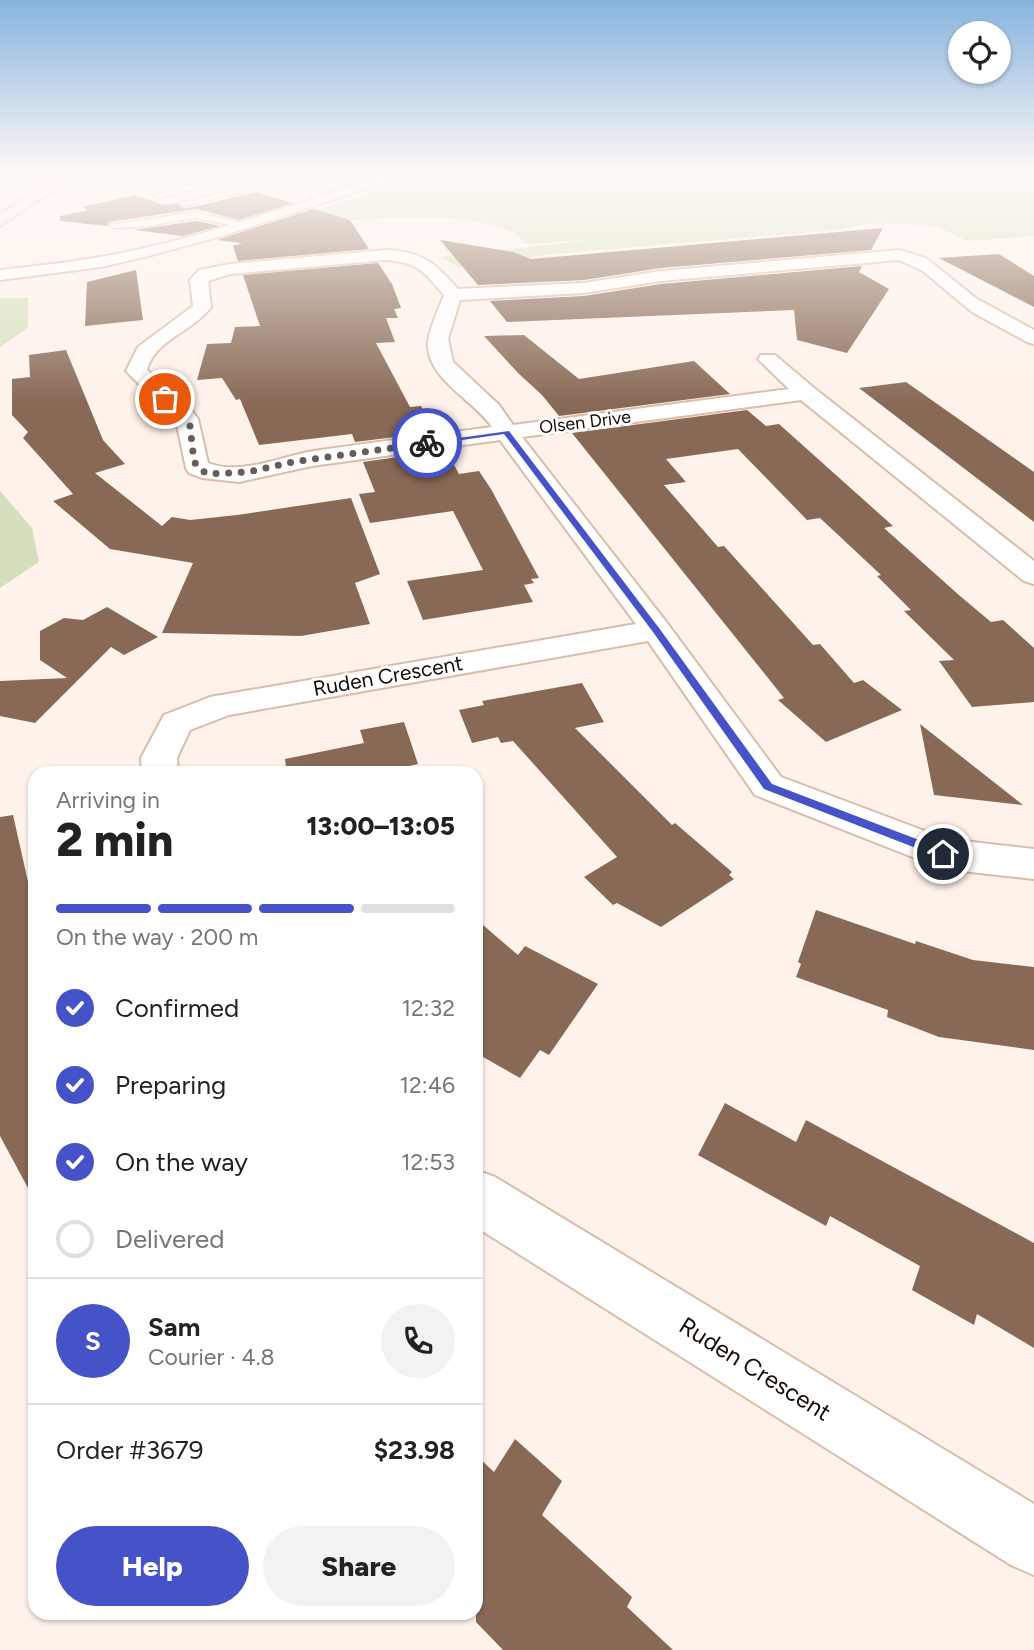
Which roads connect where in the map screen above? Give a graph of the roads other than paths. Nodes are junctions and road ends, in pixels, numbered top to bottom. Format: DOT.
graph roads {
  1 [pos="147,250"];
  2 [pos="0,275"];
  3 [pos="453,295"];
  4 [pos="1034,338"];
  5 [pos="768,359"];
  6 [pos="806,393"];
  7 [pos="506,432"];
  8 [pos="1034,575"];
  9 [pos="656,630"];
  10 [pos="160,766"];
  11 [pos="1034,864"];
  12 [pos="483,1200"];
  13 [pos="1034,1542"];
  1 -- 2 [label="street"];
  3 -- 4 [label="street"];
  3 -- 7 [label="street"];
  3 -- 7 [label="street, Olsen Drive"];
  5 -- 6 [label="street"];
  6 -- 7 [label="street, Olsen Drive"];
  6 -- 8 [label="street"];
  7 -- 9 [label="street"];
  9 -- 10 [label="street, Ruden Crescent"];
  9 -- 11 [label="street"];
  12 -- 13 [label="street, Ruden Crescent"];
}
